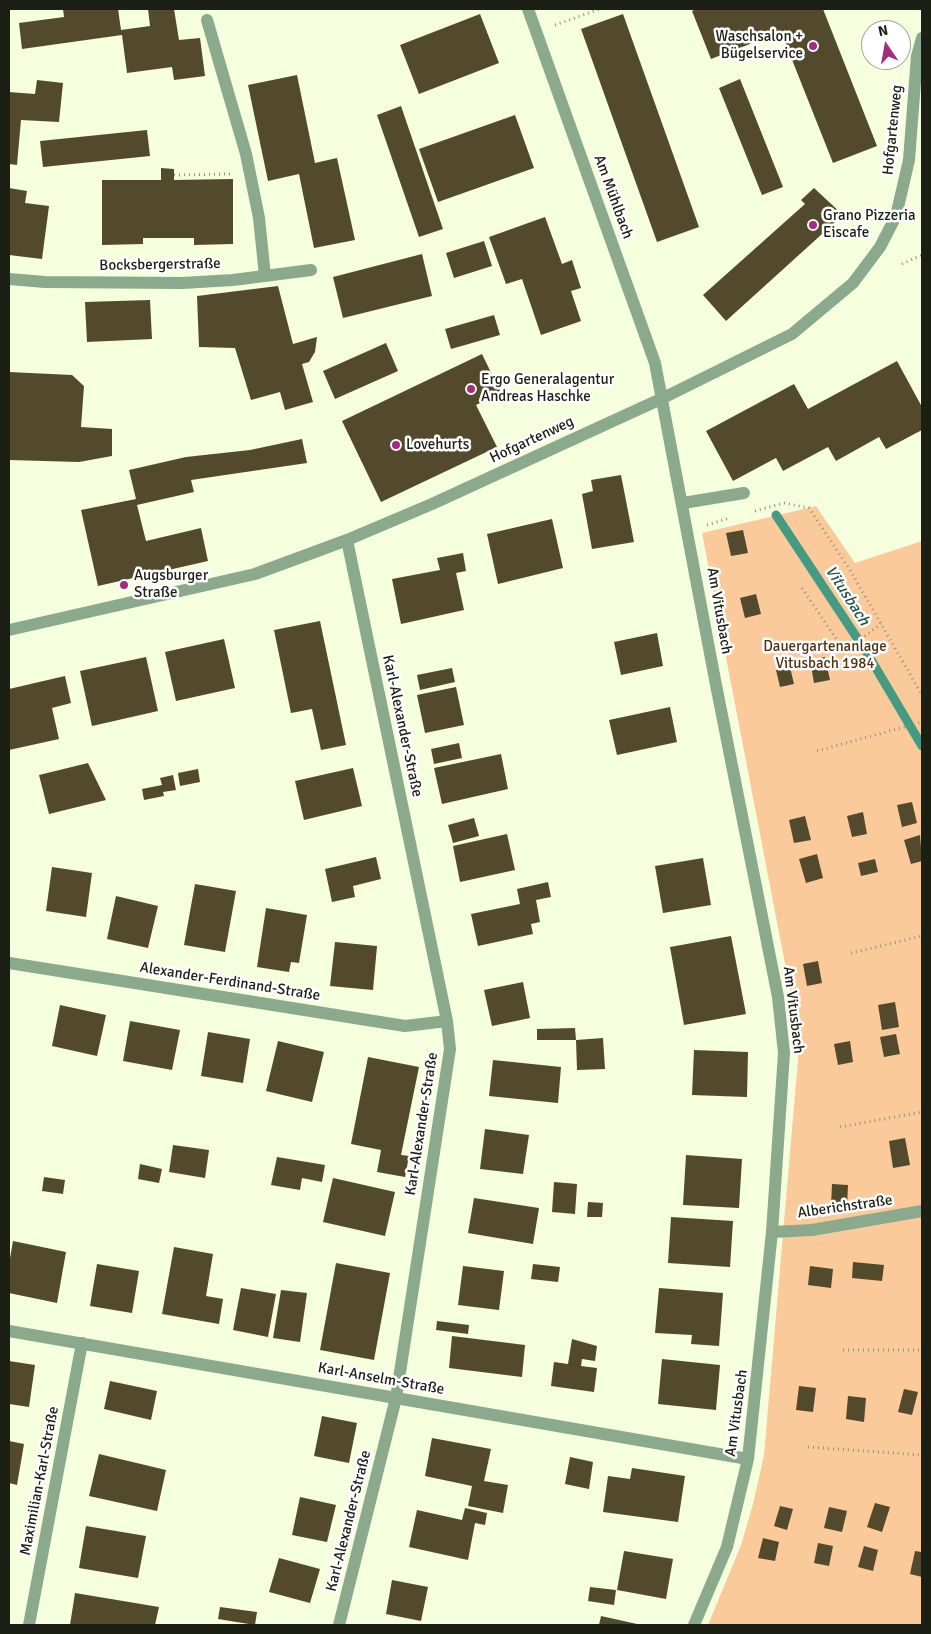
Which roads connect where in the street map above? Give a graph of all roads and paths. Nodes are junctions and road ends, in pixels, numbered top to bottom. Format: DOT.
graph roads {
  1 [pos="528,9"];
  2 [pos="600,9"];
  3 [pos="207,20"];
  4 [pos="536,32"];
  5 [pos="922,38"];
  6 [pos="174,175"];
  7 [pos="204,175"];
  8 [pos="922,255"];
  9 [pos="902,264"];
  10 [pos="311,270"];
  11 [pos="265,276"];
  12 [pos="9,279"];
  13 [pos="663,398"];
  14 [pos="744,493"];
  15 [pos="682,503"];
  16 [pos="749,513"];
  17 [pos="731,518"];
  18 [pos="687,530"];
  19 [pos="347,540"];
  20 [pos="802,588"];
  21 [pos="881,624"];
  22 [pos="9,630"];
  23 [pos="922,695"];
  24 [pos="922,722"];
  25 [pos="817,751"];
  26 [pos="922,936"];
  27 [pos="852,953"];
  28 [pos="9,963"];
  29 [pos="447,1021"];
  30 [pos="922,1112"];
  31 [pos="840,1127"];
  32 [pos="922,1211"];
  33 [pos="772,1232"];
  34 [pos="9,1331"];
  35 [pos="82,1343"];
  36 [pos="843,1350"];
  37 [pos="922,1350"];
  38 [pos="396,1398"];
  39 [pos="808,1447"];
  40 [pos="922,1455"];
  41 [pos="748,1459"];
  42 [pos="30,1625"];
  43 [pos="339,1625"];
  44 [pos="694,1625"];
  1 -- 4 [label="street, Am Mühlbach"];
  2 -- 4 [label="path"];
  3 -- 11 [label="street"];
  4 -- 13 [label="street, Am Mühlbach"];
  5 -- 13 [label="street, Hofgartenweg"];
  6 -- 7 [label="path"];
  8 -- 9 [label="path"];
  10 -- 11 [label="street, Bocksbergerstraße"];
  11 -- 12 [label="street, Bocksbergerstraße"];
  13 -- 15 [label="street, Am Vitusbach"];
  13 -- 19 [label="street, Hofgartenweg"];
  14 -- 15 [label="street"];
  15 -- 18 [label="street, Am Vitusbach"];
  16 -- 21 [label="path"];
  17 -- 18 [label="path"];
  18 -- 33 [label="street, Am Vitusbach"];
  19 -- 22 [label="street, Hofgartenweg"];
  19 -- 29 [label="street, Karl-Alexander-Straße"];
  20 -- 21 [label="path"];
  21 -- 23 [label="path"];
  24 -- 25 [label="path"];
  26 -- 27 [label="path"];
  28 -- 29 [label="street, Alexander-Ferdinand-Straße"];
  29 -- 38 [label="street, Karl-Alexander-Straße"];
  30 -- 31 [label="path"];
  32 -- 33 [label="street, Alberichstraße"];
  33 -- 41 [label="street, Am Vitusbach"];
  34 -- 35 [label="street, Karl-Anselm-Straße"];
  35 -- 38 [label="street, Karl-Anselm-Straße"];
  35 -- 42 [label="street, Maximilian-Karl-Straße"];
  36 -- 37 [label="path"];
  38 -- 41 [label="street, Karl-Anselm-Straße"];
  38 -- 43 [label="street, Karl-Alexander-Straße"];
  39 -- 40 [label="path"];
  41 -- 44 [label="street, Am Vitusbach"];
}
